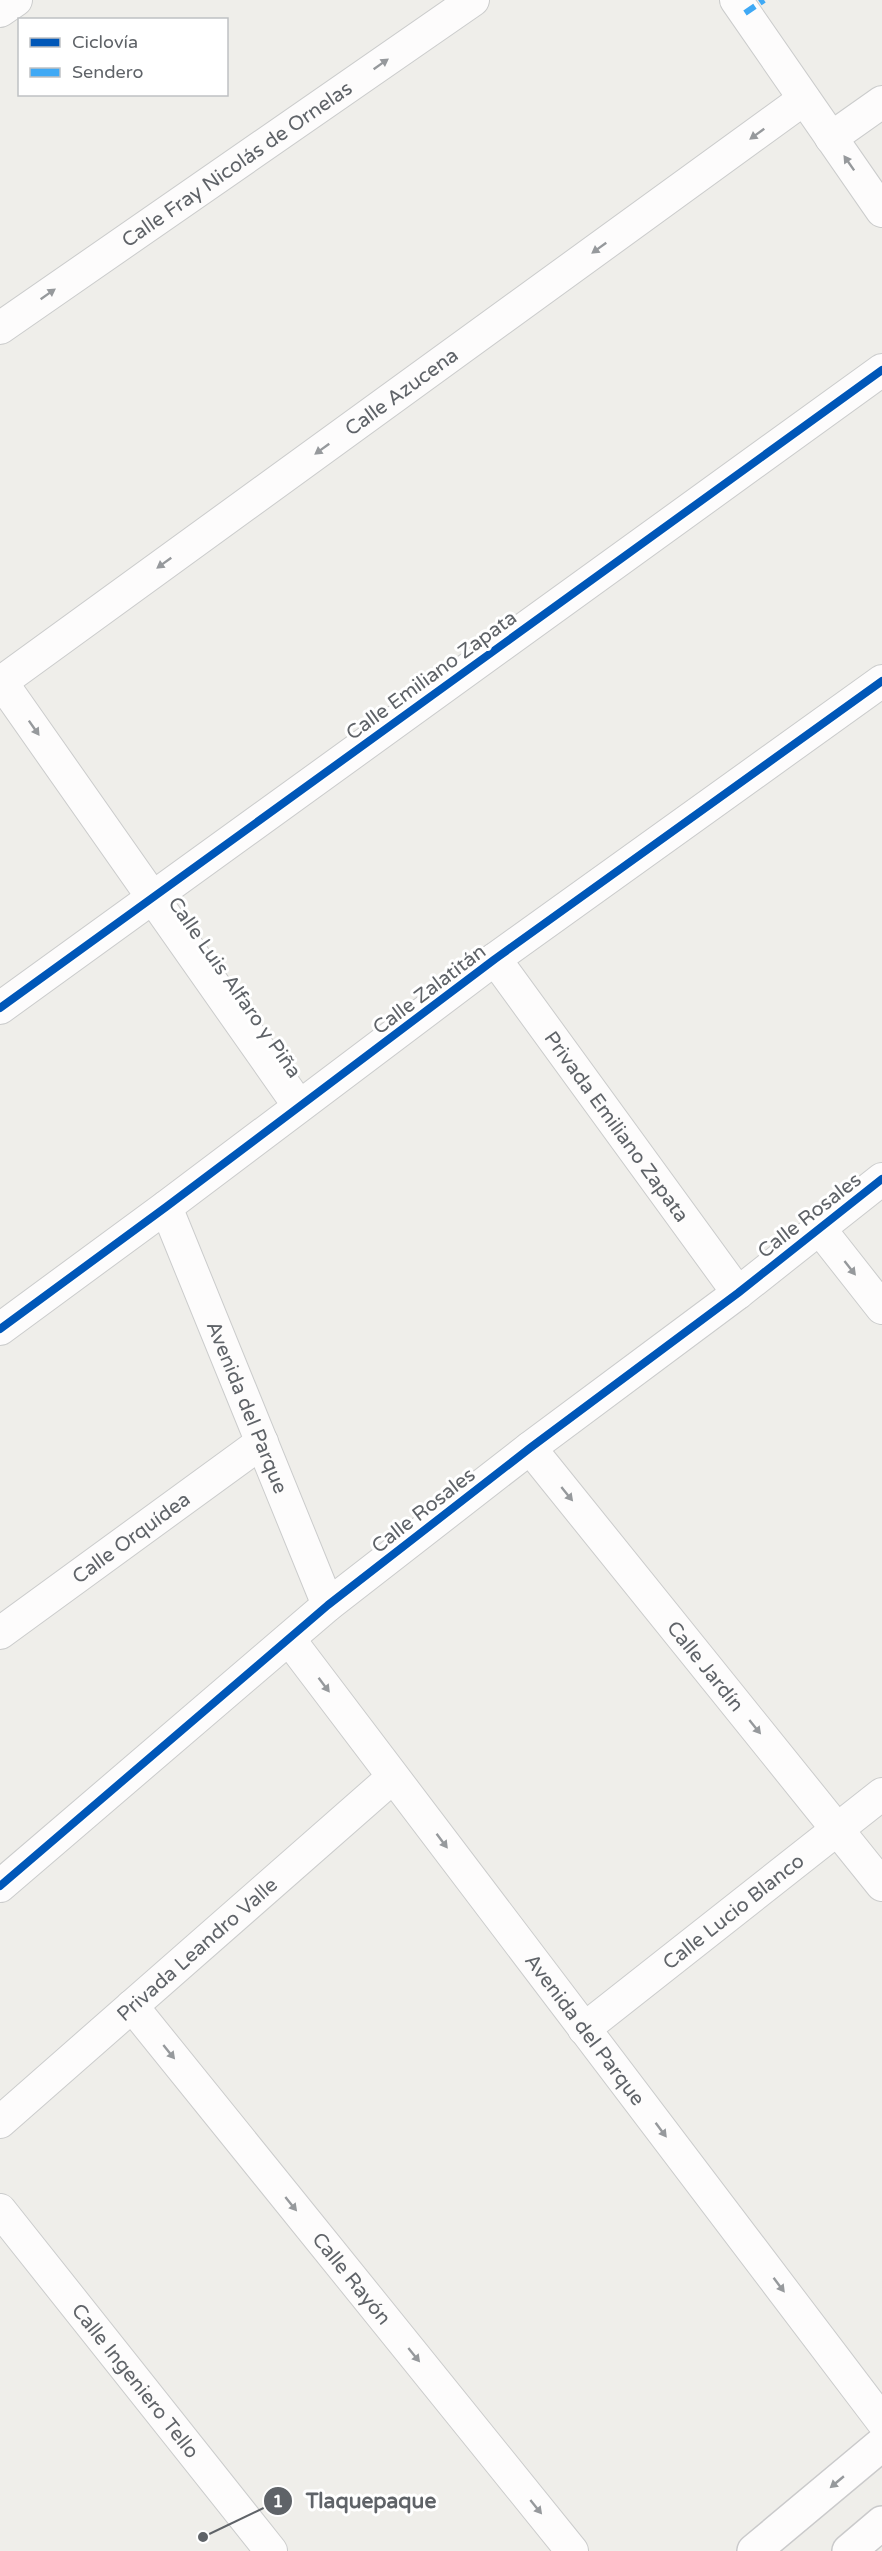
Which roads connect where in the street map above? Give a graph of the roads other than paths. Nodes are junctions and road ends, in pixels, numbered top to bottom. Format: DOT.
graph roads {
  1 [pos="16,0"];
  2 [pos="473,0"];
  3 [pos="748,4"];
  4 [pos="0,11"];
  5 [pos="804,99"];
  6 [pos="882,102"];
  7 [pos="831,138"];
  8 [pos="882,211"];
  9 [pos="0,328"];
  10 [pos="882,370"];
  11 [pos="0,681"];
  12 [pos="882,681"];
  13 [pos="152,897"];
  14 [pos="495,959"];
  15 [pos="0,1008"];
  16 [pos="299,1106"];
  17 [pos="882,1179"];
  18 [pos="166,1207"];
  19 [pos="819,1228"];
  20 [pos="738,1293"];
  21 [pos="882,1308"];
  22 [pos="0,1329"];
  23 [pos="262,1442"];
  24 [pos="530,1448"];
  25 [pos="328,1605"];
  26 [pos="0,1633"];
  27 [pos="289,1639"];
  28 [pos="393,1777"];
  29 [pos="882,1794"];
  30 [pos="837,1829"];
  31 [pos="882,1885"];
  32 [pos="0,1886"];
  33 [pos="132,2006"];
  34 [pos="584,2029"];
  35 [pos="0,2122"];
  36 [pos="0,2210"];
  37 [pos="882,2421"];
  38 [pos="882,2444"];
  39 [pos="882,2523"];
  40 [pos="271,2551"];
  41 [pos="572,2551"];
  42 [pos="754,2551"];
  43 [pos="849,2551"];
  1 -- 4 [label="street"];
  9 -- 2 [label="street, Calle Fray Nicolás de Ornelas, one-way"];
  3 -- 5 [label="street"];
  5 -- 7 [label="street"];
  5 -- 11 [label="street, Calle Azucena, one-way"];
  6 -- 7 [label="street"];
  8 -- 7 [label="street, one-way"];
  10 -- 13 [label="street, Calle Emiliano Zapata"];
  11 -- 13 [label="street, Calle Luis Alfaro y Piña, one-way"];
  12 -- 14 [label="street, Calle Zalatitán"];
  13 -- 15 [label="street, Calle Emiliano Zapata"];
  13 -- 16 [label="street, Calle Luis Alfaro y Piña"];
  14 -- 16 [label="street, Calle Zalatitán"];
  14 -- 20 [label="street, Privada Emiliano Zapata"];
  16 -- 18 [label="street, Calle Zalatitán"];
  17 -- 19 [label="street, Calle Rosales"];
  18 -- 22 [label="street, Calle Zalatitán"];
  18 -- 23 [label="street, Avenida del Parque"];
  19 -- 20 [label="street, Calle Rosales"];
  19 -- 21 [label="street, one-way"];
  20 -- 24 [label="street, Calle Rosales"];
  23 -- 25 [label="street, Avenida del Parque"];
  23 -- 26 [label="street, Calle Orquídea"];
  24 -- 25 [label="street, Calle Rosales"];
  24 -- 30 [label="street, Calle Jardín, one-way"];
  25 -- 27 [label="street, Calle Rosales"];
  27 -- 28 [label="street, Avenida del Parque, one-way"];
  27 -- 32 [label="street, Calle Rosales"];
  28 -- 33 [label="street, Privada Leandro Valle"];
  28 -- 34 [label="street, Avenida del Parque, one-way"];
  29 -- 30 [label="street, Calle Lucio Blanco"];
  30 -- 31 [label="street, Calle Jardín"];
  30 -- 34 [label="street, Calle Lucio Blanco"];
  33 -- 35 [label="street, Privada Leandro Valle"];
  33 -- 41 [label="street, Calle Rayón, one-way"];
  34 -- 37 [label="street, Avenida del Parque, one-way"];
  36 -- 40 [label="street, Calle Ingeniero Tello"];
  38 -- 42 [label="street, one-way"];
  39 -- 43 [label="street"];
}
